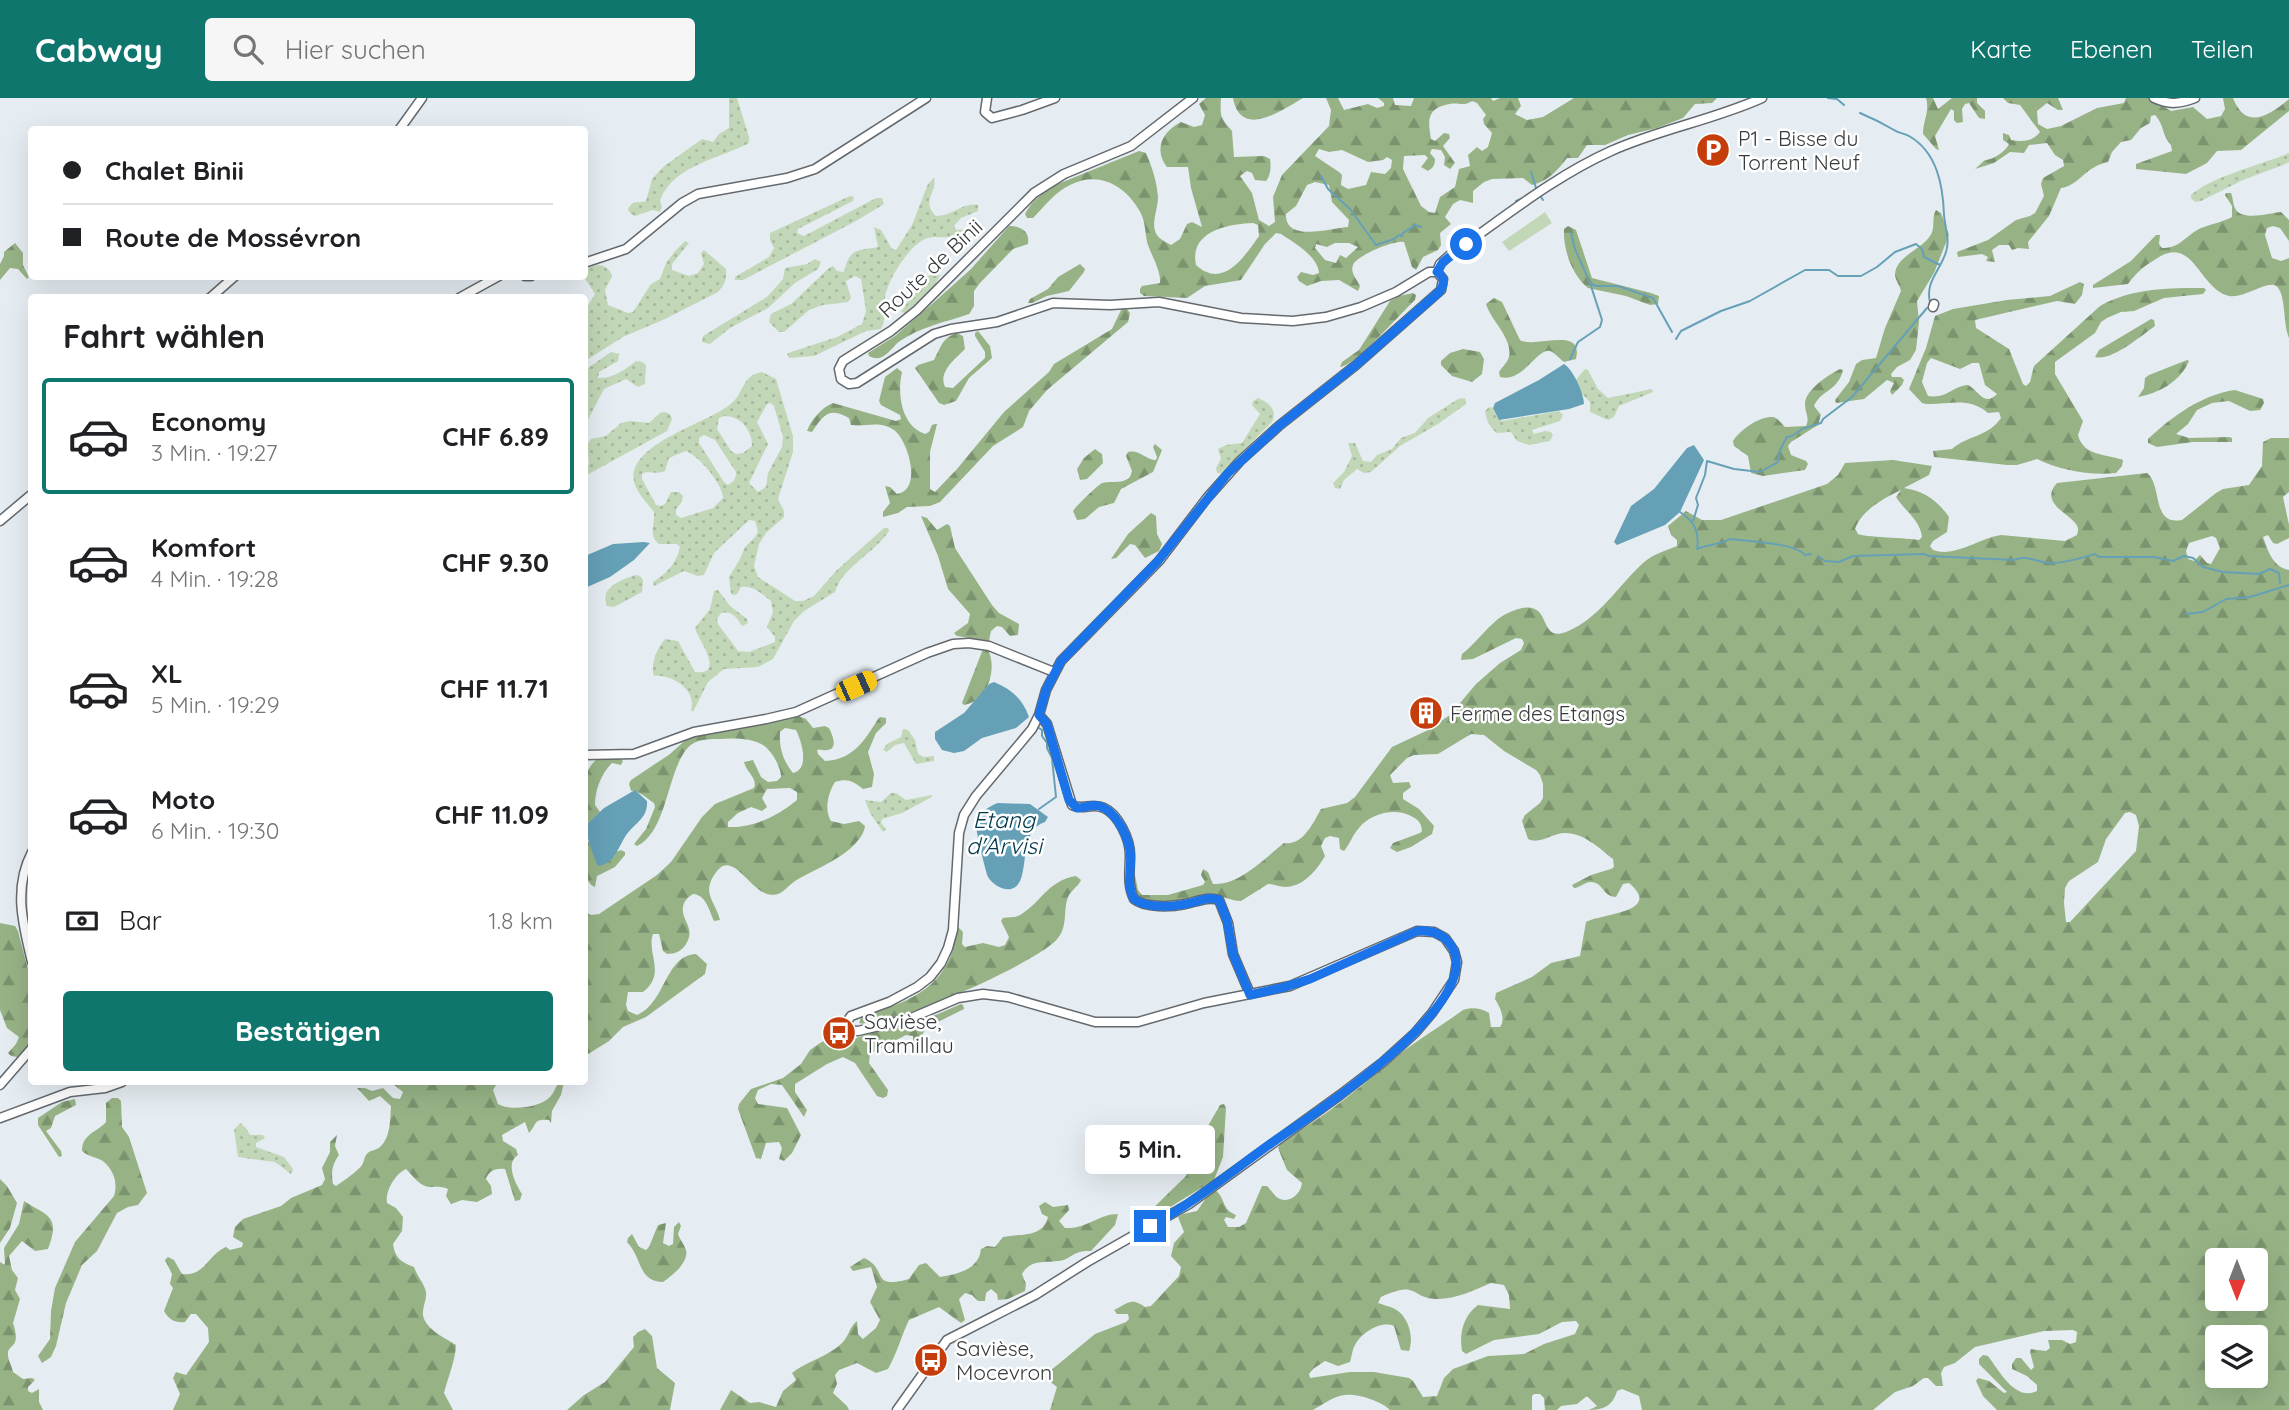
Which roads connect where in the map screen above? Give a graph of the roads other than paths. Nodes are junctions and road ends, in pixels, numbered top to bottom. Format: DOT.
graph roads {
  1 [pos="422,98"];
  2 [pos="926,98"];
  3 [pos="987,98"];
  4 [pos="1055,98"];
  5 [pos="1193,98"];
  6 [pos="1762,98"];
  7 [pos="2154,98"];
  8 [pos="2195,98"];
  9 [pos="402,126"];
  10 [pos="588,262"];
  11 [pos="1440,275"];
  12 [pos="230,280"];
  13 [pos="492,280"];
  14 [pos="214,294"];
  15 [pos="466,294"];
  16 [pos="28,497"];
  17 [pos="0,521"];
  18 [pos="1054,672"];
  19 [pos="1039,715"];
  20 [pos="588,755"];
  21 [pos="28,861"];
  22 [pos="28,938"];
  23 [pos="1250,995"];
  24 [pos="28,1053"];
  25 [pos="0,1085"];
  26 [pos="114,1085"];
  27 [pos="0,1118"];
  28 [pos="897,1410"];
  1 -- 9 [label="street"];
  2 -- 10 [label="street"];
  3 -- 4 [label="street"];
  5 -- 11 [label="street, Route de Binii"];
  6 -- 11 [label="street, Route de Binii"];
  7 -- 8 [label="street"];
  11 -- 18 [label="street"];
  12 -- 14 [label="street"];
  13 -- 15 [label="street"];
  16 -- 17 [label="street"];
  18 -- 19 [label="street"];
  18 -- 20 [label="street"];
  19 -- 23 [label="street"];
  19 -- 23 [label="street"];
  21 -- 22 [label="street"];
  23 -- 28 [label="street"];
  24 -- 25 [label="street"];
  26 -- 27 [label="street"];
}
